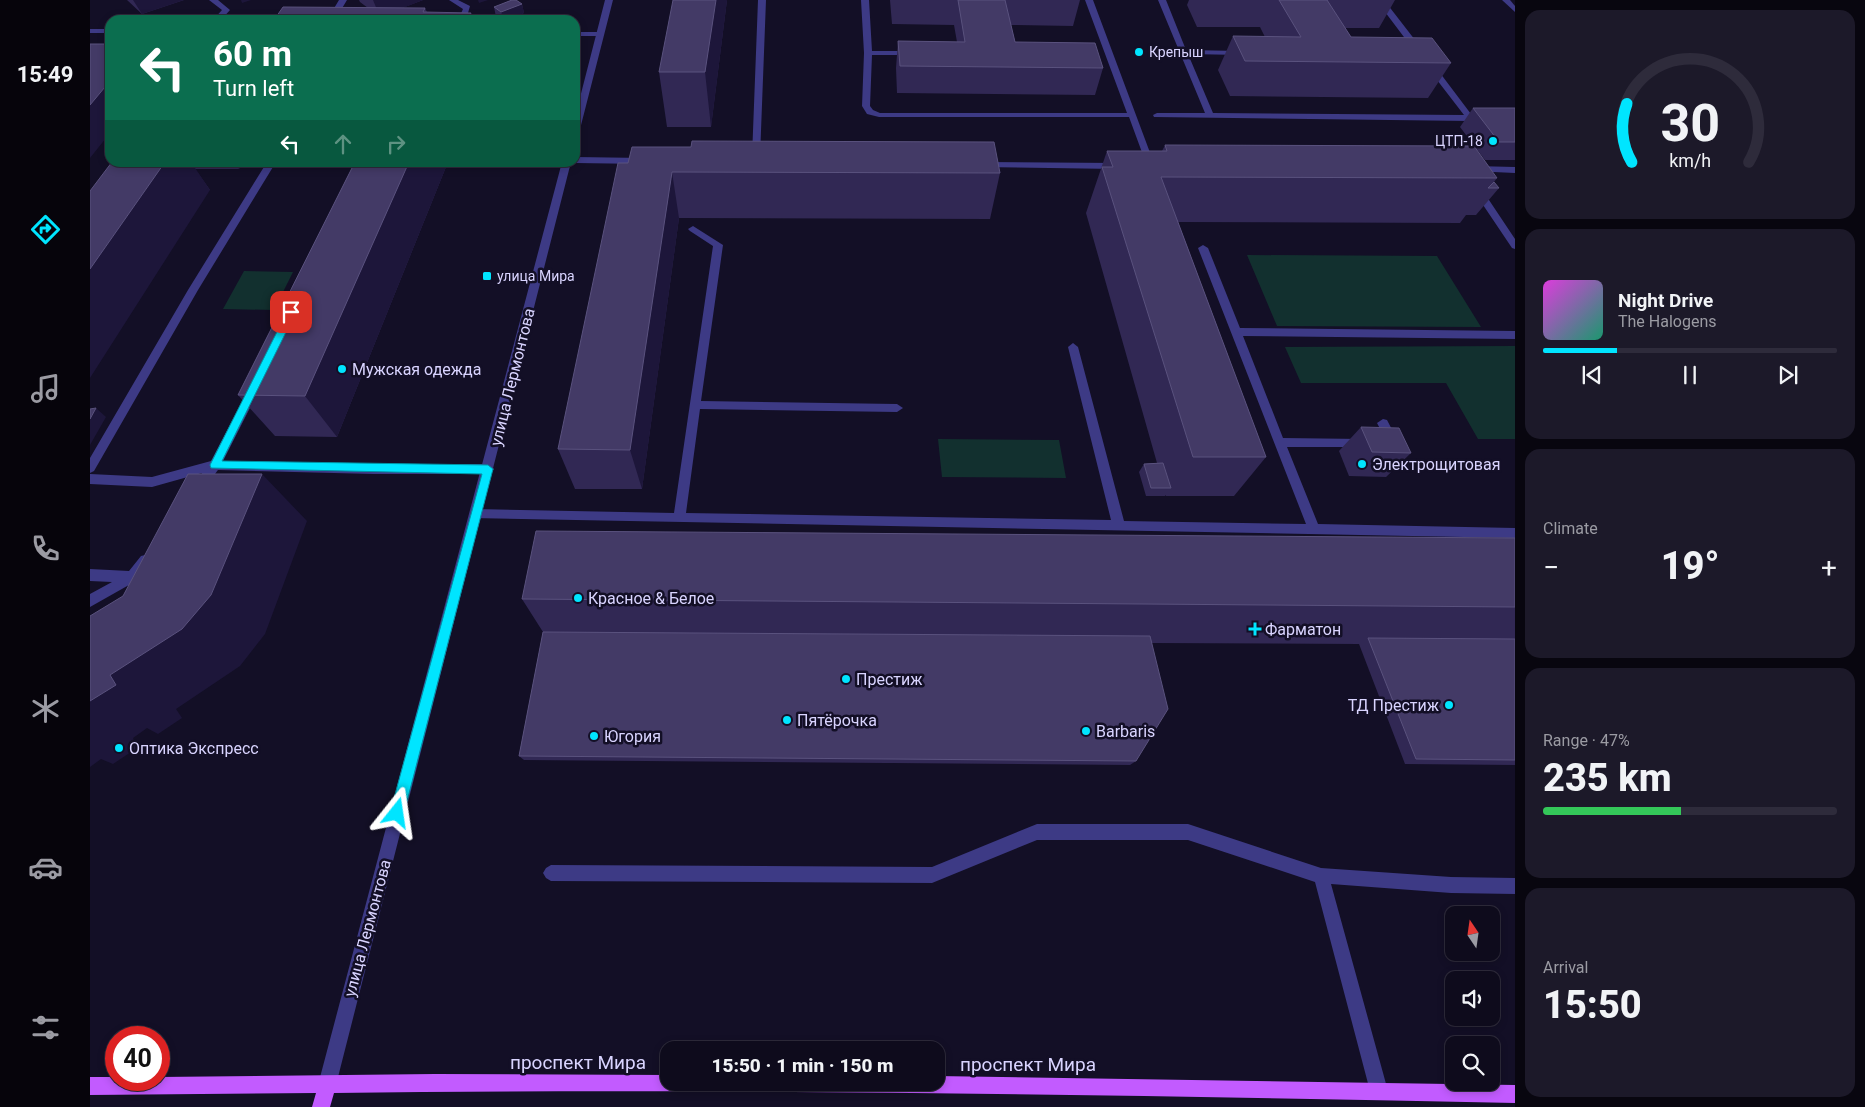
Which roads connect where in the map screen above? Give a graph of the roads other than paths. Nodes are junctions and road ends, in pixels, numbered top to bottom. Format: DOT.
graph roads {
  1 [pos="213,0"];
  2 [pos="343,0"];
  3 [pos="453,0"];
  4 [pos="609,0"];
  5 [pos="762,0"];
  6 [pos="865,0"];
  7 [pos="1089,0"];
  8 [pos="1162,0"];
  9 [pos="1380,0"];
  10 [pos="1506,0"];
  11 [pos="1515,10"];
  12 [pos="222,15"];
  13 [pos="334,15"];
  14 [pos="464,15"];
  15 [pos="90,31"];
  16 [pos="105,31"];
  17 [pos="580,34"];
  18 [pos="600,34"];
  19 [pos="1098,48"];
  20 [pos="1107,48"];
  21 [pos="1184,52"];
  22 [pos="868,53"];
  23 [pos="925,53"];
  24 [pos="1411,53"];
  25 [pos="1420,53"];
  26 [pos="1248,54"];
  27 [pos="580,113"];
  28 [pos="1132,115"];
  29 [pos="1157,115"];
  30 [pos="1210,116"];
  31 [pos="580,160"];
  32 [pos="659,161"];
  33 [pos="766,162"];
  34 [pos="973,164"];
  35 [pos="1132,166"];
  36 [pos="1141,166"];
  37 [pos="269,167"];
  38 [pos="566,167"];
  39 [pos="1515,170"];
  40 [pos="693,229"];
  41 [pos="1515,246"];
  42 [pos="1203,248"];
  43 [pos="1236,332"];
  44 [pos="1515,335"];
  45 [pos="1073,347"];
  46 [pos="258,382"];
  47 [pos="695,405"];
  48 [pos="897,408"];
  49 [pos="1383,423"];
  50 [pos="1280,442"];
  51 [pos="215,465"];
  52 [pos="90,468"];
  53 [pos="488,469"];
  54 [pos="90,479"];
  55 [pos="191,497"];
  56 [pos="476,514"];
  57 [pos="679,518"];
  58 [pos="1119,526"];
  59 [pos="1314,530"];
  60 [pos="1515,533"];
  61 [pos="150,553"];
  62 [pos="90,575"];
  63 [pos="132,577"];
  64 [pos="90,601"];
  65 [pos="551,874"];
  66 [pos="1321,876"];
  67 [pos="1515,886"];
  68 [pos="326,1085"];
  69 [pos="90,1086"];
  70 [pos="1379,1091"];
  71 [pos="1515,1094"];
  72 [pos="321,1107"];
  1 -- 12 [label="street"];
  2 -- 13 [label="street"];
  3 -- 14 [label="street"];
  4 -- 18 [label="street"];
  5 -- 33 [label="street"];
  6 -- 22 [label="street"];
  7 -- 20 [label="street"];
  8 -- 21 [label="street"];
  9 -- 25 [label="street"];
  10 -- 11 [label="street"];
  15 -- 16 [label="street"];
  17 -- 18 [label="street"];
  18 -- 27 [label="street"];
  19 -- 20 [label="street"];
  20 -- 28 [label="street"];
  21 -- 26 [label="street"];
  21 -- 30 [label="street"];
  22 -- 23 [label="street"];
  22 -- 28 [label="street"];
  24 -- 25 [label="street"];
  25 -- 30 [label="street"];
  28 -- 36 [label="street"];
  29 -- 30 [label="street"];
  31 -- 32 [label="street"];
  34 -- 35 [label="street"];
  37 -- 52 [label="street"];
  38 -- 53 [label="street, улица Лермонтова"];
  39 -- 41 [label="street"];
  40 -- 47 [label="street"];
  42 -- 43 [label="street"];
  43 -- 44 [label="street"];
  43 -- 50 [label="street"];
  45 -- 58 [label="street"];
  46 -- 51 [label="street"];
  47 -- 48 [label="street"];
  47 -- 57 [label="street"];
  49 -- 50 [label="street"];
  50 -- 59 [label="street"];
  51 -- 53 [label="street"];
  51 -- 54 [label="street"];
  51 -- 55 [label="street"];
  53 -- 56 [label="street, улица Лермонтова"];
  56 -- 57 [label="street"];
  56 -- 68 [label="street, улица Лермонтова"];
  57 -- 58 [label="street"];
  58 -- 59 [label="street"];
  59 -- 60 [label="street"];
  61 -- 63 [label="street"];
  62 -- 63 [label="street"];
  63 -- 64 [label="street"];
  65 -- 66 [label="street"];
  66 -- 67 [label="street"];
  66 -- 70 [label="street"];
  68 -- 69 [label="main road, проспект Мира"];
  68 -- 70 [label="main road, проспект Мира"];
  68 -- 72 [label="main road"];
  70 -- 71 [label="main road, проспект Мира"];
}
